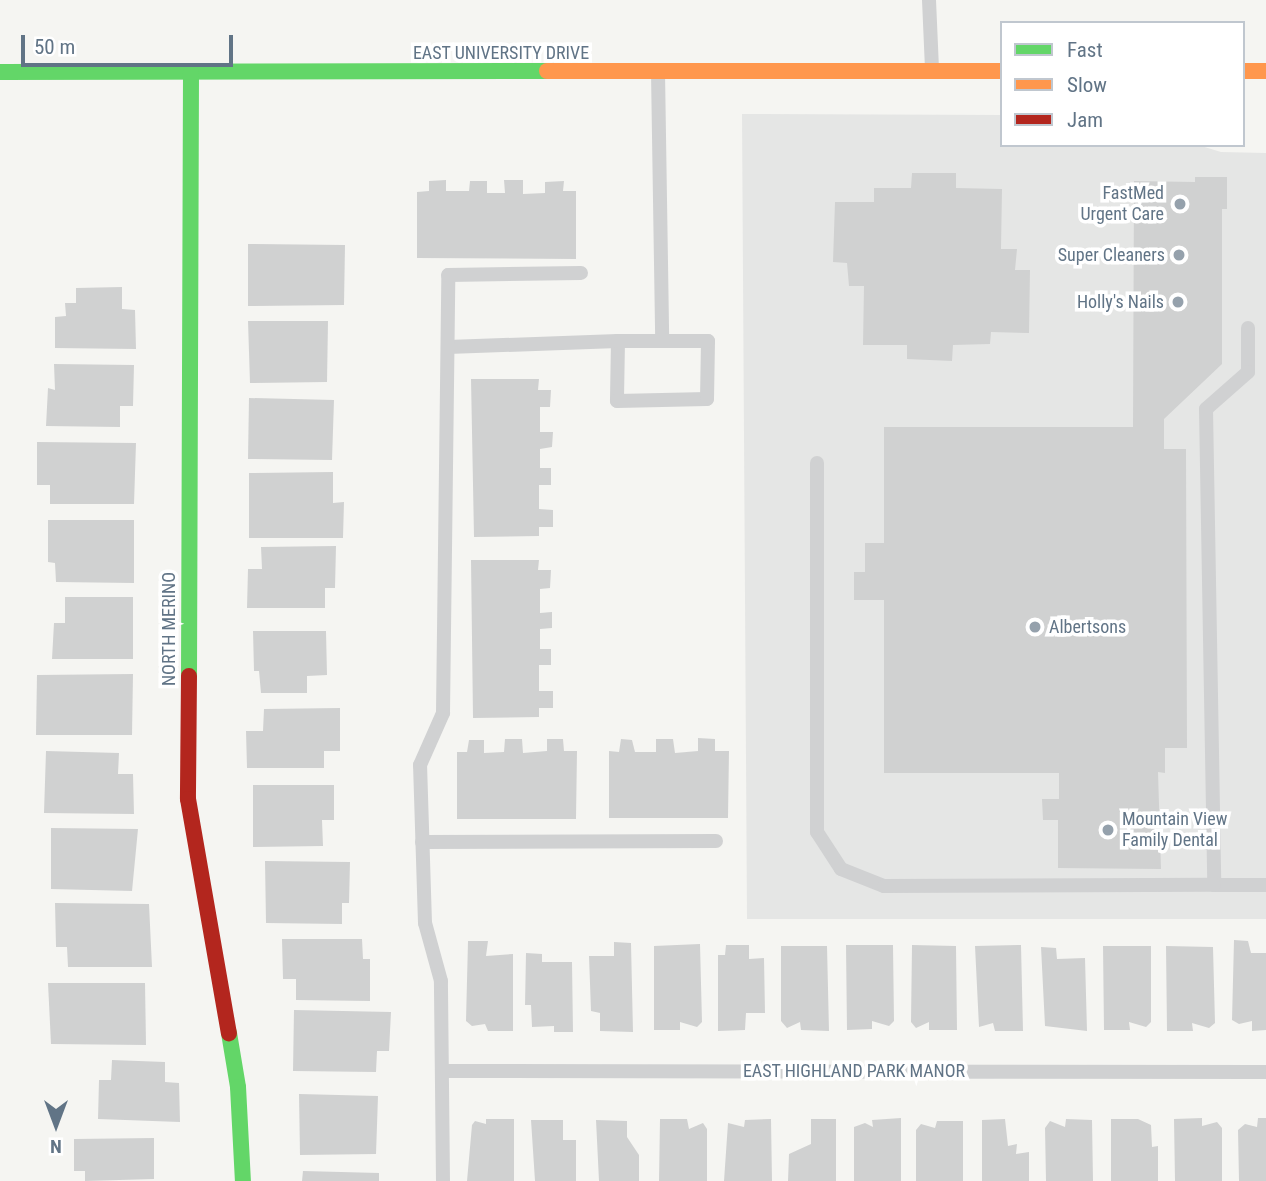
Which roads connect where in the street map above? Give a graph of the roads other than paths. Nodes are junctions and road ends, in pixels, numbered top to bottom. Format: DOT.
graph roads {
  1 [pos="929,0"];
  2 [pos="932,71"];
  3 [pos="1000,71"];
  4 [pos="1245,71"];
  5 [pos="1266,71"];
  6 [pos="0,72"];
  7 [pos="191,72"];
  8 [pos="658,72"];
  9 [pos="581,273"];
  10 [pos="1248,328"];
  11 [pos="662,340"];
  12 [pos="618,341"];
  13 [pos="448,347"];
  14 [pos="817,463"];
  15 [pos="716,841"];
  16 [pos="422,842"];
  17 [pos="1214,885"];
  18 [pos="1266,885"];
  19 [pos="442,1071"];
  20 [pos="1266,1072"];
  21 [pos="243,1181"];
  22 [pos="443,1181"];
  1 -- 2 [label="lane"];
  2 -- 3 [label="street, EAST UNIVERSITY DRIVE"];
  2 -- 8 [label="street, EAST UNIVERSITY DRIVE"];
  4 -- 5 [label="street"];
  6 -- 7 [label="street, EAST UNIVERSITY DRIVE"];
  7 -- 8 [label="street, EAST UNIVERSITY DRIVE"];
  7 -- 21 [label="street, NORTH MERINO"];
  8 -- 11 [label="lane"];
  9 -- 13 [label="lane"];
  10 -- 17 [label="lane"];
  11 -- 12 [label="lane"];
  11 -- 12 [label="lane"];
  12 -- 13 [label="lane"];
  13 -- 16 [label="lane"];
  14 -- 17 [label="lane"];
  15 -- 16 [label="lane"];
  16 -- 19 [label="lane"];
  17 -- 18 [label="lane"];
  19 -- 20 [label="lane, EAST HIGHLAND PARK MANOR"];
  19 -- 22 [label="lane"];
}
